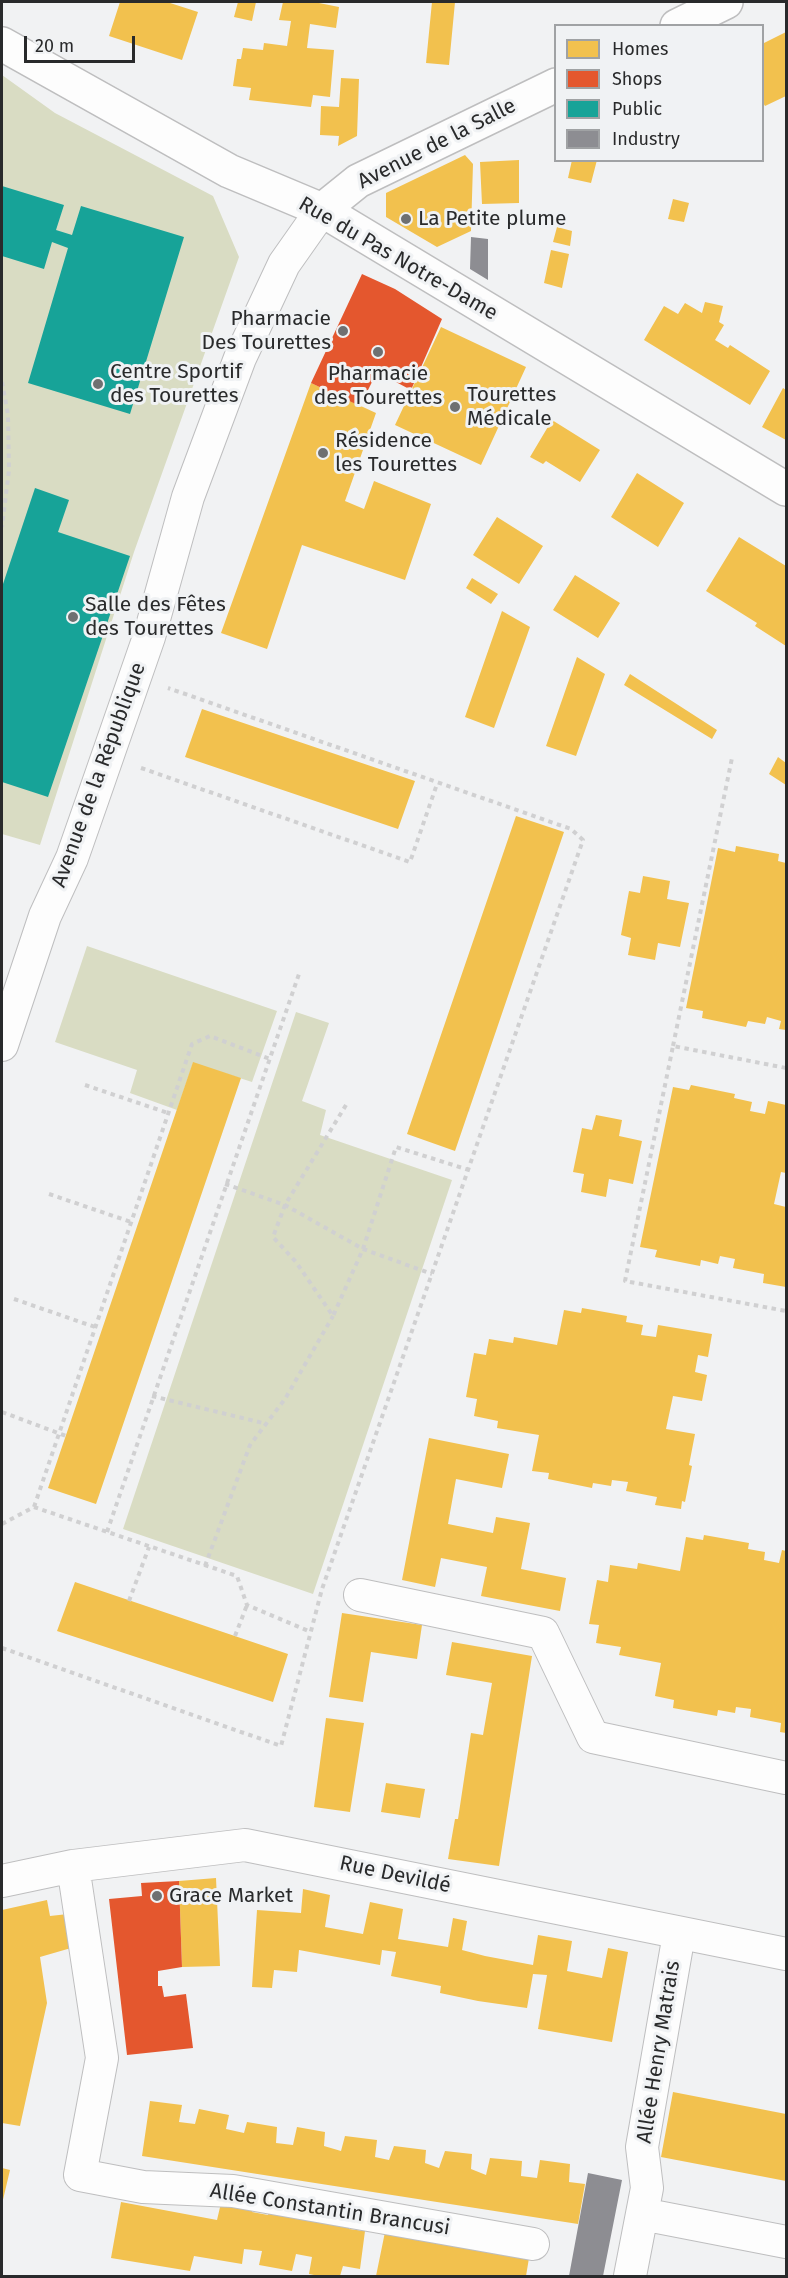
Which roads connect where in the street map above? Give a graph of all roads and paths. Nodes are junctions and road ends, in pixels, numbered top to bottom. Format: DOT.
graph roads {
  1 [pos="726,2"];
  2 [pos="681,24"];
  3 [pos="2,44"];
  4 [pos="554,85"];
  5 [pos="322,210"];
  6 [pos="2,382"];
  7 [pos="786,489"];
  8 [pos="2,527"];
  9 [pos="135,676"];
  10 [pos="108,756"];
  11 [pos="732,758"];
  12 [pos="437,784"];
  13 [pos="300,971"];
  14 [pos="2,1045"];
  15 [pos="673,1046"];
  16 [pos="270,1059"];
  17 [pos="786,1068"];
  18 [pos="85,1085"];
  19 [pos="346,1106"];
  20 [pos="168,1113"];
  21 [pos="469,1170"];
  22 [pos="225,1184"];
  23 [pos="49,1194"];
  24 [pos="285,1205"];
  25 [pos="131,1222"];
  26 [pos="363,1249"];
  27 [pos="432,1274"];
  28 [pos="14,1299"];
  29 [pos="786,1311"];
  30 [pos="333,1316"];
  31 [pos="95,1328"];
  32 [pos="153,1396"];
  33 [pos="2,1412"];
  34 [pos="267,1424"];
  35 [pos="59,1433"];
  36 [pos="66,1436"];
  37 [pos="34,1507"];
  38 [pos="2,1524"];
  39 [pos="107,1532"];
  40 [pos="149,1547"];
  41 [pos="205,1566"];
  42 [pos="360,1595"];
  43 [pos="129,1601"];
  44 [pos="247,1605"];
  45 [pos="311,1632"];
  46 [pos="235,1636"];
  47 [pos="2,1648"];
  48 [pos="786,1778"];
  49 [pos="73,1866"];
  50 [pos="2,1881"];
  51 [pos="679,1934"];
  52 [pos="786,1954"];
  53 [pos="642,2214"];
  54 [pos="786,2242"];
  55 [pos="532,2244"];
  56 [pos="630,2277"];
  1 -- 2 [label="street"];
  3 -- 5 [label="street, Rue du Pas Notre-Dame"];
  4 -- 5 [label="street, Avenue de la Salle"];
  5 -- 7 [label="street, Rue du Pas Notre-Dame"];
  5 -- 9 [label="street, Avenue de la République"];
  6 -- 8 [label="path"];
  9 -- 10 [label="street, Avenue de la République"];
  9 -- 12 [label="path"];
  10 -- 12 [label="path"];
  10 -- 14 [label="street, Avenue de la République"];
  11 -- 15 [label="path"];
  12 -- 21 [label="path"];
  13 -- 16 [label="path"];
  15 -- 17 [label="path"];
  15 -- 29 [label="path"];
  16 -- 20 [label="path"];
  16 -- 22 [label="path"];
  18 -- 20 [label="path"];
  19 -- 24 [label="path"];
  20 -- 25 [label="path"];
  21 -- 26 [label="path"];
  21 -- 27 [label="path"];
  22 -- 24 [label="path"];
  22 -- 32 [label="path"];
  23 -- 25 [label="path"];
  24 -- 26 [label="path"];
  24 -- 30 [label="path"];
  25 -- 31 [label="path"];
  26 -- 27 [label="path"];
  26 -- 30 [label="path"];
  27 -- 45 [label="path"];
  28 -- 31 [label="path"];
  30 -- 34 [label="path"];
  31 -- 35 [label="path"];
  32 -- 34 [label="path"];
  32 -- 39 [label="path"];
  33 -- 35 [label="path"];
  34 -- 41 [label="path"];
  35 -- 36 [label="path"];
  35 -- 37 [label="path"];
  37 -- 38 [label="path"];
  37 -- 39 [label="path"];
  39 -- 40 [label="path"];
  40 -- 41 [label="path"];
  40 -- 43 [label="path"];
  41 -- 44 [label="path"];
  42 -- 48 [label="street"];
  44 -- 45 [label="path"];
  44 -- 46 [label="path"];
  45 -- 47 [label="path"];
  49 -- 50 [label="street, Rue Devildé"];
  49 -- 51 [label="street, Rue Devildé"];
  49 -- 55 [label="street, Allée Constantin Brancusi"];
  51 -- 52 [label="street, Rue Devildé"];
  51 -- 53 [label="street, Allée Henry Matrais"];
  53 -- 54 [label="street"];
  53 -- 56 [label="street, Allée Henry Matrais"];
}
